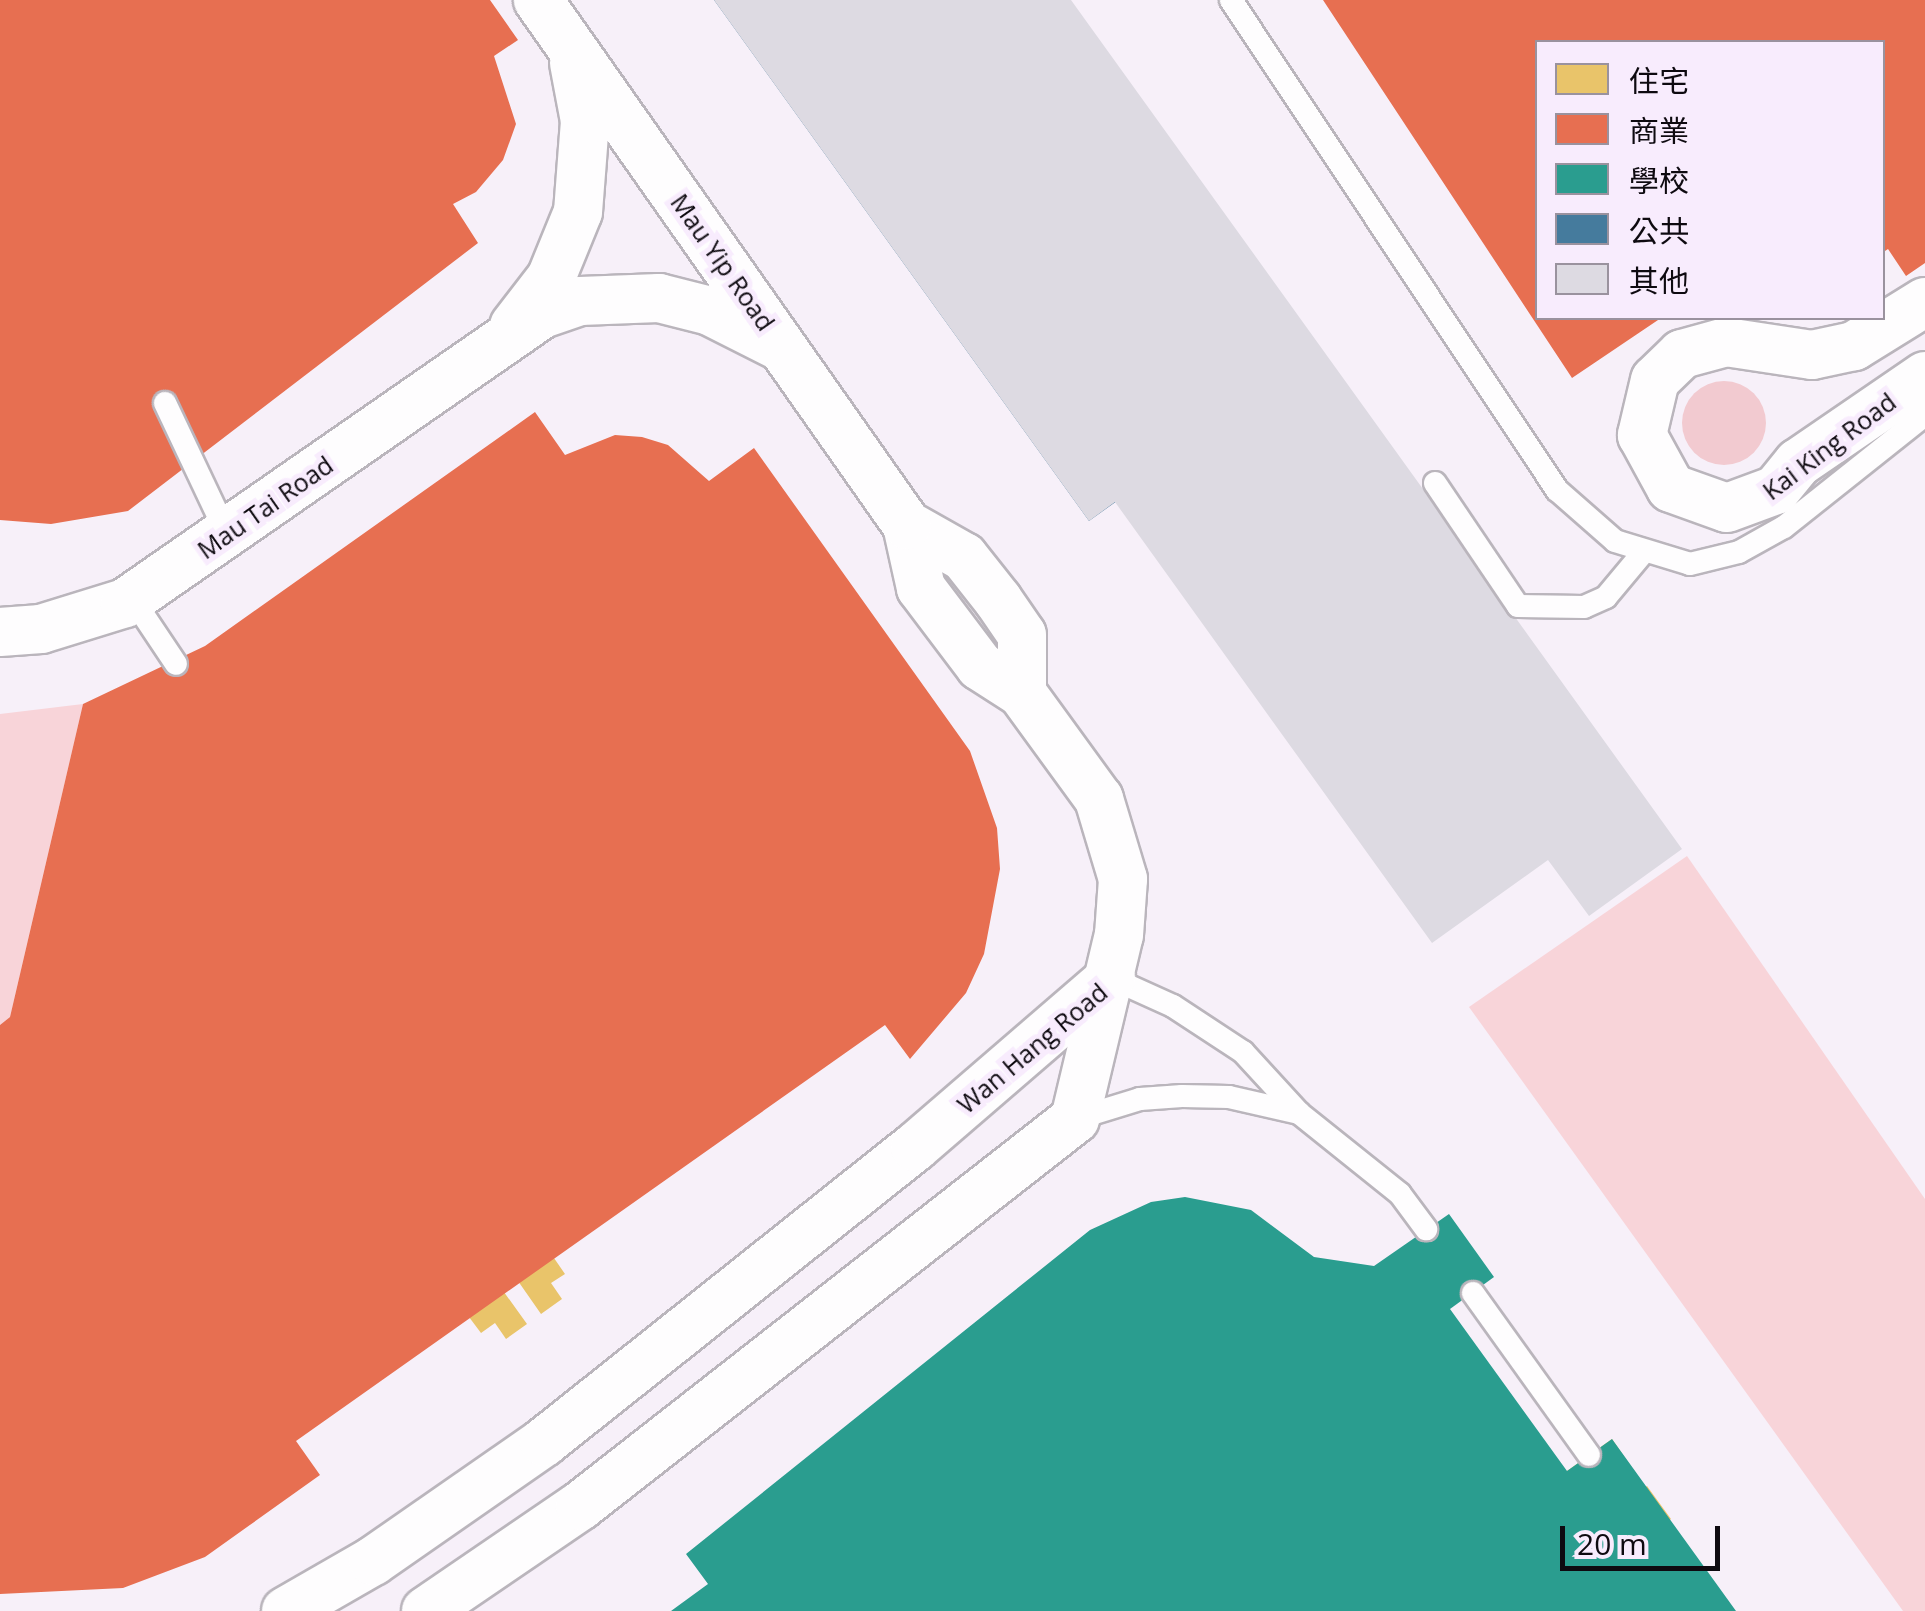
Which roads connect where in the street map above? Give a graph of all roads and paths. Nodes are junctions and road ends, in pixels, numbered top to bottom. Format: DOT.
graph roads {
  1 [pos="538,0"];
  2 [pos="1231,0"];
  3 [pos="570,45"];
  4 [pos="1925,302"];
  5 [pos="1860,320"];
  6 [pos="508,334"];
  7 [pos="784,349"];
  8 [pos="1812,356"];
  9 [pos="1925,376"];
  10 [pos="165,404"];
  11 [pos="1925,414"];
  12 [pos="1435,482"];
  13 [pos="227,534"];
  14 [pos="1642,554"];
  15 [pos="132,598"];
  16 [pos="0,632"];
  17 [pos="176,664"];
  18 [pos="1111,978"];
  19 [pos="1299,1114"];
  20 [pos="1074,1119"];
  21 [pos="1426,1229"];
  22 [pos="1473,1293"];
  23 [pos="1590,1455"];
  24 [pos="372,1561"];
  25 [pos="286,1611"];
  26 [pos="401,1611"];
  27 [pos="426,1611"];
  1 -- 3 [label="street, Mau Yip Road"];
  2 -- 14 [label="lane"];
  3 -- 6 [label="street, Mau Tai Road"];
  3 -- 7 [label="street, Mau Yip Road"];
  4 -- 8 [label="street, Kai King Road"];
  5 -- 8 [label="street"];
  6 -- 7 [label="street, Mau Tai Road"];
  6 -- 13 [label="street, Mau Tai Road"];
  7 -- 18 [label="street, Mau Yip Road"];
  8 -- 9 [label="street, Kai King Road"];
  10 -- 13 [label="lane"];
  11 -- 14 [label="lane"];
  12 -- 14 [label="lane"];
  13 -- 15 [label="street, Mau Tai Road"];
  15 -- 16 [label="street, Mau Tai Road"];
  15 -- 17 [label="lane"];
  18 -- 19 [label="lane"];
  18 -- 20 [label="street, Wan Hang Road"];
  18 -- 24 [label="street, Wan Hang Road"];
  19 -- 20 [label="lane"];
  19 -- 21 [label="lane"];
  20 -- 27 [label="street"];
  22 -- 23 [label="lane"];
  24 -- 25 [label="street, Wan Hang Road"];
  24 -- 26 [label="street"];
}
